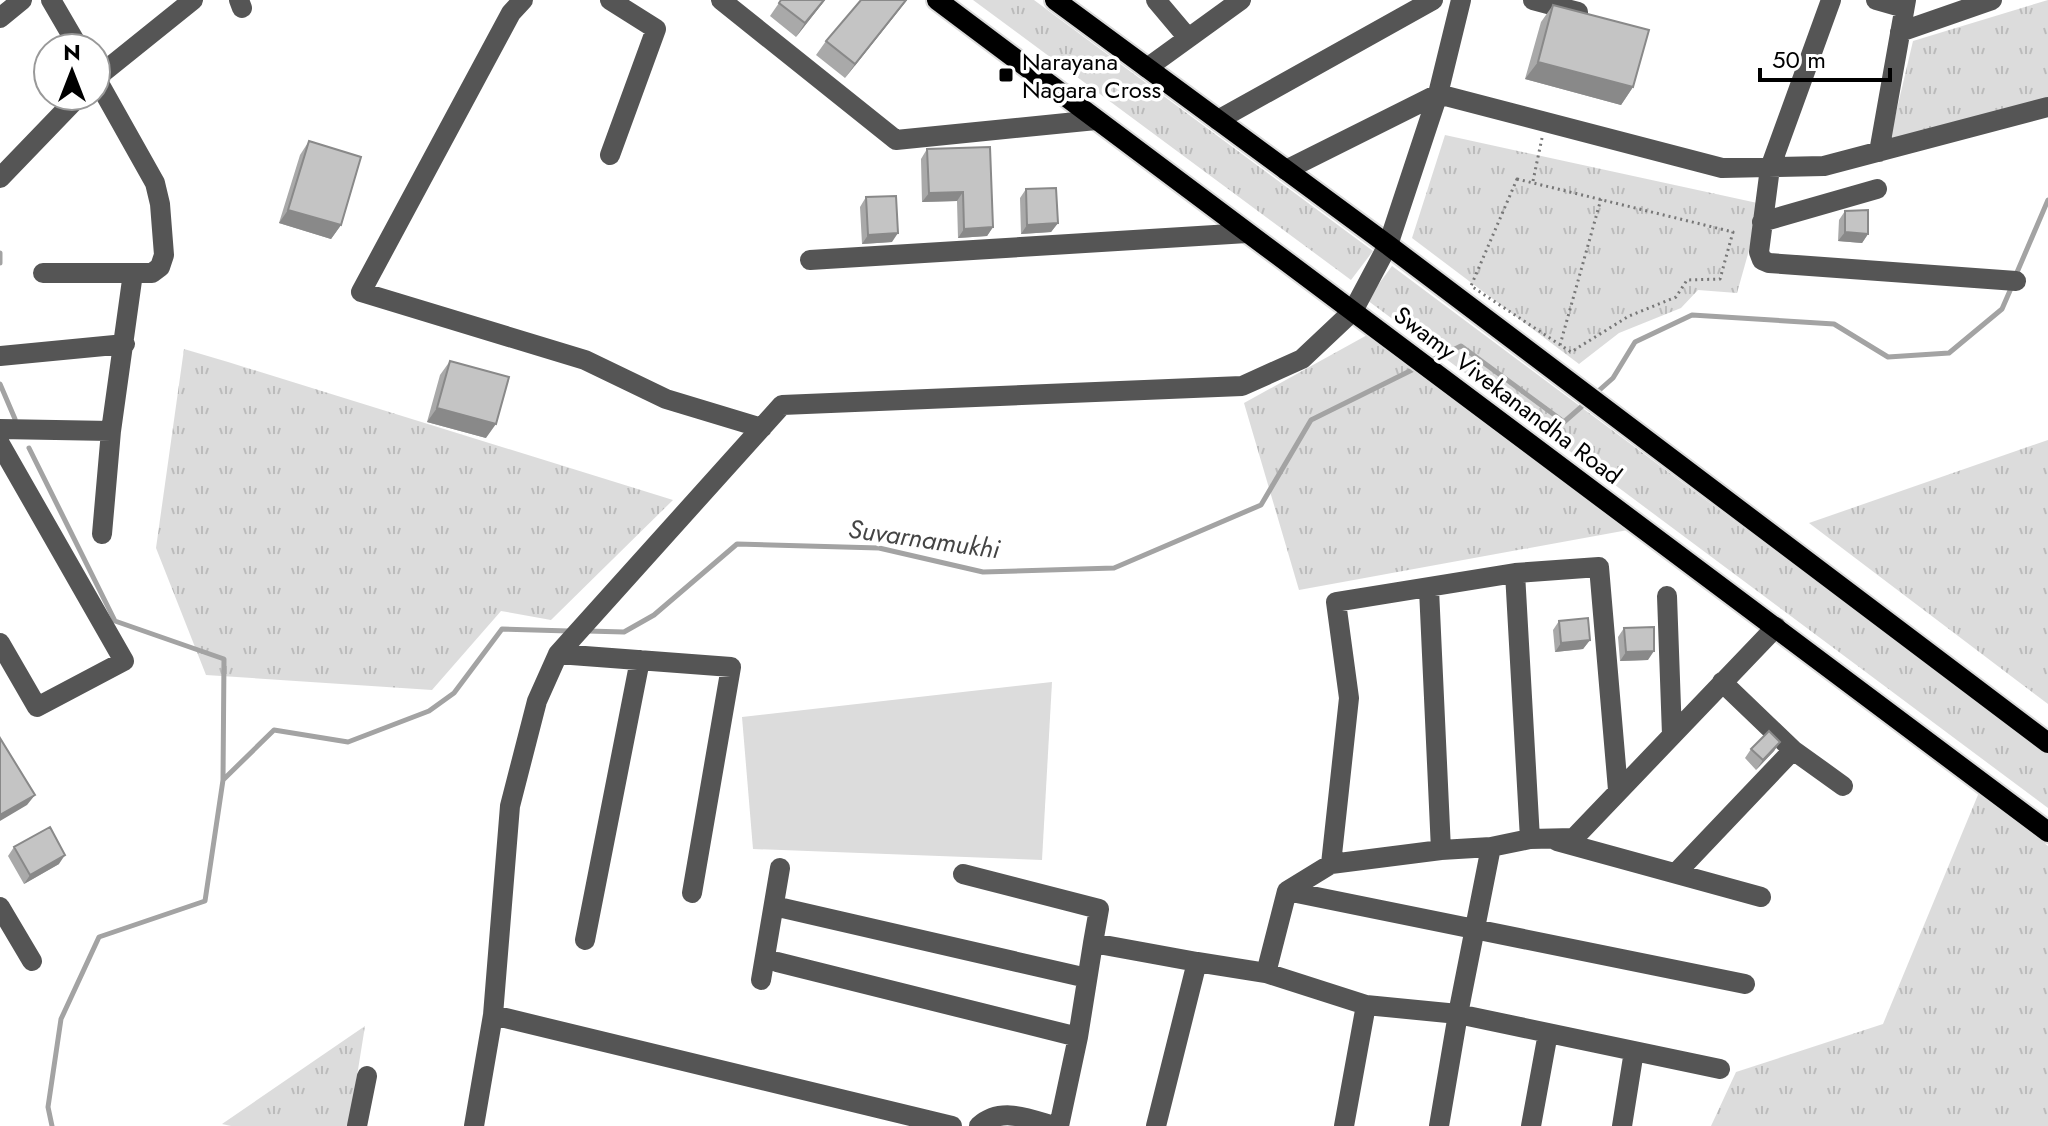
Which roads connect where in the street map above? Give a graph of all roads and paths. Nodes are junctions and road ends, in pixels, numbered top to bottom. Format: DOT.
graph roads {
  1 [pos="22,0"];
  2 [pos="51,0"];
  3 [pos="193,0"];
  4 [pos="523,0"];
  5 [pos="610,0"];
  6 [pos="721,0"];
  7 [pos="937,0"];
  8 [pos="1055,0"];
  9 [pos="1156,0"];
  10 [pos="1241,0"];
  11 [pos="1433,0"];
  12 [pos="1461,0"];
  13 [pos="1533,0"];
  14 [pos="1831,0"];
  15 [pos="1876,0"];
  16 [pos="1992,0"];
  17 [pos="1905,4"];
  18 [pos="1578,12"];
  19 [pos="0,18"];
  20 [pos="70,32"];
  21 [pos="1900,32"];
  22 [pos="1188,38"];
  23 [pos="112,65"];
  24 [pos="1147,68"];
  25 [pos="1438,94"];
  26 [pos="112,106"];
  27 [pos="2048,107"];
  28 [pos="64,112"];
  29 [pos="1096,120"];
  30 [pos="1218,120"];
  31 [pos="1546,123"];
  32 [pos="1879,152"];
  33 [pos="610,155"];
  34 [pos="1770,168"];
  35 [pos="1286,170"];
  36 [pos="0,178"];
  37 [pos="1533,182"];
  38 [pos="1877,189"];
  39 [pos="1601,199"];
  40 [pos="1762,222"];
  41 [pos="1247,233"];
  42 [pos="1388,245"];
  43 [pos="810,260"];
  44 [pos="43,273"];
  45 [pos="133,273"];
  46 [pos="2016,281"];
  47 [pos="1353,311"];
  48 [pos="125,344"];
  49 [pos="1560,345"];
  50 [pos="0,356"];
  51 [pos="762,428"];
  52 [pos="0,429"];
  53 [pos="111,431"];
  54 [pos="0,444"];
  55 [pos="102,534"];
  56 [pos="1515,573"];
  57 [pos="1429,589"];
  58 [pos="1667,596"];
  59 [pos="1776,627"];
  60 [pos="0,643"];
  61 [pos="559,653"];
  62 [pos="640,660"];
  63 [pos="1722,682"];
  64 [pos="1672,735"];
  65 [pos="2048,743"];
  66 [pos="1793,750"];
  67 [pos="1843,786"];
  68 [pos="1618,790"];
  69 [pos="2048,832"];
  70 [pos="1530,839"];
  71 [pos="1553,840"];
  72 [pos="1491,847"];
  73 [pos="1441,850"];
  74 [pos="1331,864"];
  75 [pos="780,868"];
  76 [pos="1676,873"];
  77 [pos="963,874"];
  78 [pos="1287,891"];
  79 [pos="692,893"];
  80 [pos="1761,897"];
  81 [pos="774,906"];
  82 [pos="0,907"];
  83 [pos="1476,929"];
  84 [pos="585,940"];
  85 [pos="1093,943"];
  86 [pos="32,961"];
  87 [pos="777,962"];
  88 [pos="1197,962"];
  89 [pos="1266,973"];
  90 [pos="1087,978"];
  91 [pos="761,980"];
  92 [pos="1745,984"];
  93 [pos="1366,1005"];
  94 [pos="1458,1014"];
  95 [pos="493,1015"];
  96 [pos="1548,1033"];
  97 [pos="1078,1037"];
  98 [pos="1634,1051"];
  99 [pos="1720,1069"];
  100 [pos="367,1076"];
  101 [pos="357,1126"];
  102 [pos="474,1126"];
  103 [pos="952,1126"];
  104 [pos="979,1126"];
  105 [pos="1057,1126"];
  106 [pos="1156,1126"];
  107 [pos="1344,1126"];
  108 [pos="1439,1126"];
  109 [pos="1531,1126"];
  110 [pos="1622,1126"];
  1 -- 19 [label="street"];
  2 -- 20 [label="street"];
  3 -- 23 [label="street"];
  4 -- 51 [label="street"];
  5 -- 33 [label="street"];
  6 -- 29 [label="street"];
  7 -- 29 [label="main road, Swamy Vivekanandha Road"];
  8 -- 24 [label="main road, Swamy Vivekanandha Road"];
  9 -- 22 [label="street"];
  10 -- 22 [label="street"];
  11 -- 30 [label="street"];
  12 -- 25 [label="street"];
  13 -- 18 [label="street"];
  14 -- 34 [label="street"];
  15 -- 17 [label="street"];
  16 -- 21 [label="street"];
  17 -- 21 [label="street"];
  21 -- 32 [label="street"];
  22 -- 24 [label="street"];
  24 -- 30 [label="main road, Swamy Vivekanandha Road"];
  25 -- 31 [label="street"];
  25 -- 35 [label="street"];
  25 -- 42 [label="street"];
  26 -- 45 [label="street"];
  27 -- 32 [label="street"];
  28 -- 36 [label="street"];
  29 -- 41 [label="main road, Swamy Vivekanandha Road"];
  30 -- 35 [label="main road, Swamy Vivekanandha Road"];
  31 -- 34 [label="street"];
  31 -- 37 [label="path"];
  32 -- 34 [label="street"];
  34 -- 40 [label="street"];
  35 -- 42 [label="main road, Swamy Vivekanandha Road"];
  37 -- 39 [label="path"];
  37 -- 49 [label="path"];
  38 -- 40 [label="street"];
  39 -- 49 [label="path"];
  39 -- 49 [label="path"];
  40 -- 46 [label="street"];
  41 -- 43 [label="street"];
  41 -- 47 [label="main road, Swamy Vivekanandha Road"];
  42 -- 47 [label="street"];
  42 -- 65 [label="main road, Swamy Vivekanandha Road"];
  44 -- 45 [label="street"];
  45 -- 48 [label="street"];
  47 -- 51 [label="street"];
  47 -- 59 [label="main road, Swamy Vivekanandha Road"];
  48 -- 50 [label="street"];
  48 -- 53 [label="street"];
  51 -- 61 [label="street"];
  52 -- 53 [label="street"];
  53 -- 55 [label="street"];
  54 -- 60 [label="street"];
  56 -- 57 [label="street"];
  56 -- 68 [label="street"];
  56 -- 70 [label="street"];
  57 -- 73 [label="street"];
  57 -- 74 [label="street"];
  58 -- 64 [label="street"];
  59 -- 63 [label="street"];
  59 -- 69 [label="main road, Swamy Vivekanandha Road"];
  61 -- 62 [label="street"];
  61 -- 95 [label="street"];
  62 -- 79 [label="street"];
  62 -- 84 [label="street"];
  63 -- 64 [label="street"];
  63 -- 66 [label="street"];
  64 -- 68 [label="street"];
  66 -- 67 [label="street"];
  66 -- 76 [label="street"];
  68 -- 71 [label="street"];
  70 -- 71 [label="street"];
  70 -- 72 [label="street"];
  71 -- 76 [label="street"];
  72 -- 73 [label="street"];
  72 -- 83 [label="street"];
  73 -- 74 [label="street"];
  74 -- 78 [label="street"];
  75 -- 81 [label="street"];
  76 -- 80 [label="street"];
  77 -- 85 [label="street"];
  78 -- 83 [label="street"];
  78 -- 89 [label="street"];
  81 -- 90 [label="street"];
  81 -- 91 [label="street"];
  82 -- 86 [label="street"];
  83 -- 92 [label="street"];
  83 -- 94 [label="street"];
  85 -- 88 [label="street"];
  85 -- 90 [label="street"];
  87 -- 97 [label="street"];
  88 -- 89 [label="street"];
  88 -- 106 [label="street"];
  89 -- 93 [label="street"];
  90 -- 97 [label="street"];
  93 -- 94 [label="street"];
  93 -- 107 [label="street"];
  94 -- 96 [label="street"];
  94 -- 108 [label="street"];
  95 -- 102 [label="street"];
  95 -- 103 [label="street"];
  96 -- 98 [label="street"];
  96 -- 109 [label="street"];
  97 -- 105 [label="street"];
  98 -- 99 [label="street"];
  98 -- 110 [label="street"];
  100 -- 101 [label="street"];
  104 -- 105 [label="street"];
}
